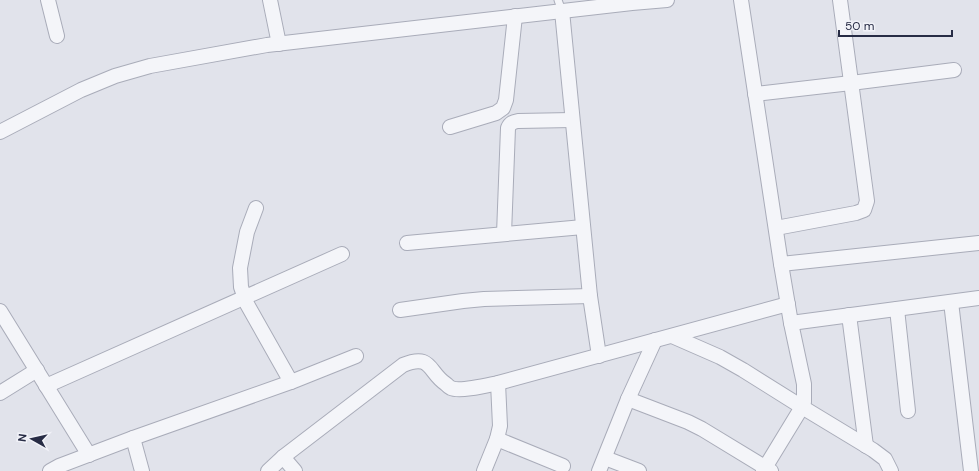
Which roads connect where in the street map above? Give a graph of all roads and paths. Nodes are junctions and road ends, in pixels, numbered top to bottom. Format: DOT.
graph roads {
  1 [pos="48,0"];
  2 [pos="270,0"];
  3 [pos="667,0"];
  4 [pos="741,0"];
  5 [pos="840,0"];
  6 [pos="560,6"];
  7 [pos="515,16"];
  8 [pos="57,36"];
  9 [pos="279,44"];
  10 [pos="954,70"];
  11 [pos="851,83"];
  12 [pos="755,94"];
  13 [pos="572,120"];
  14 [pos="450,127"];
  15 [pos="0,132"];
  16 [pos="256,208"];
  17 [pos="583,227"];
  18 [pos="776,228"];
  19 [pos="504,234"];
  20 [pos="407,243"];
  21 [pos="979,243"];
  22 [pos="342,254"];
  23 [pos="781,264"];
  24 [pos="590,296"];
  25 [pos="245,298"];
  26 [pos="979,298"];
  27 [pos="950,302"];
  28 [pos="788,304"];
  29 [pos="897,309"];
  30 [pos="0,310"];
  31 [pos="400,310"];
  32 [pos="849,315"];
  33 [pos="791,323"];
  34 [pos="672,336"];
  35 [pos="655,340"];
  36 [pos="356,356"];
  37 [pos="599,356"];
  38 [pos="37,370"];
  39 [pos="291,382"];
  40 [pos="498,383"];
  41 [pos="46,386"];
  42 [pos="0,393"];
  43 [pos="628,399"];
  44 [pos="802,407"];
  45 [pos="908,411"];
  46 [pos="133,438"];
  47 [pos="497,439"];
  48 [pos="866,446"];
  49 [pos="974,451"];
  50 [pos="89,455"];
  51 [pos="283,457"];
  52 [pos="605,458"];
  53 [pos="563,466"];
  54 [pos="971,469"];
  55 [pos="766,470"];
  56 [pos="50,471"];
  57 [pos="142,471"];
  58 [pos="268,471"];
  59 [pos="295,471"];
  60 [pos="484,471"];
  61 [pos="599,471"];
  62 [pos="639,471"];
  63 [pos="891,471"];
  1 -- 8 [label="street"];
  2 -- 9 [label="street"];
  3 -- 6 [label="street"];
  4 -- 12 [label="street"];
  5 -- 11 [label="street"];
  6 -- 7 [label="street"];
  6 -- 13 [label="street"];
  7 -- 9 [label="street"];
  7 -- 14 [label="street"];
  9 -- 15 [label="street"];
  10 -- 11 [label="street"];
  11 -- 12 [label="street"];
  11 -- 18 [label="street"];
  12 -- 18 [label="street"];
  13 -- 17 [label="street"];
  13 -- 19 [label="street"];
  16 -- 25 [label="street"];
  17 -- 19 [label="street"];
  17 -- 24 [label="street"];
  18 -- 23 [label="street"];
  19 -- 20 [label="street"];
  21 -- 23 [label="street"];
  22 -- 25 [label="street"];
  23 -- 28 [label="street"];
  24 -- 31 [label="street"];
  24 -- 37 [label="street"];
  25 -- 39 [label="street"];
  25 -- 41 [label="street"];
  26 -- 27 [label="street"];
  27 -- 29 [label="street"];
  27 -- 49 [label="street"];
  28 -- 33 [label="street"];
  28 -- 34 [label="street"];
  29 -- 32 [label="street"];
  29 -- 45 [label="street"];
  30 -- 38 [label="street"];
  32 -- 33 [label="street"];
  32 -- 48 [label="street"];
  33 -- 44 [label="street"];
  34 -- 35 [label="street"];
  34 -- 44 [label="street"];
  35 -- 37 [label="street"];
  35 -- 43 [label="street"];
  36 -- 39 [label="street"];
  37 -- 40 [label="street"];
  38 -- 41 [label="street"];
  38 -- 42 [label="street"];
  39 -- 46 [label="street"];
  40 -- 47 [label="street"];
  40 -- 51 [label="street"];
  41 -- 50 [label="street"];
  43 -- 52 [label="street"];
  43 -- 55 [label="street"];
  44 -- 48 [label="street"];
  44 -- 55 [label="street"];
  46 -- 50 [label="street"];
  46 -- 57 [label="street"];
  47 -- 53 [label="street"];
  47 -- 60 [label="street"];
  48 -- 63 [label="street"];
  49 -- 54 [label="street"];
  50 -- 56 [label="street"];
  51 -- 58 [label="street"];
  51 -- 59 [label="street"];
  52 -- 61 [label="street"];
  52 -- 62 [label="street"];
}
